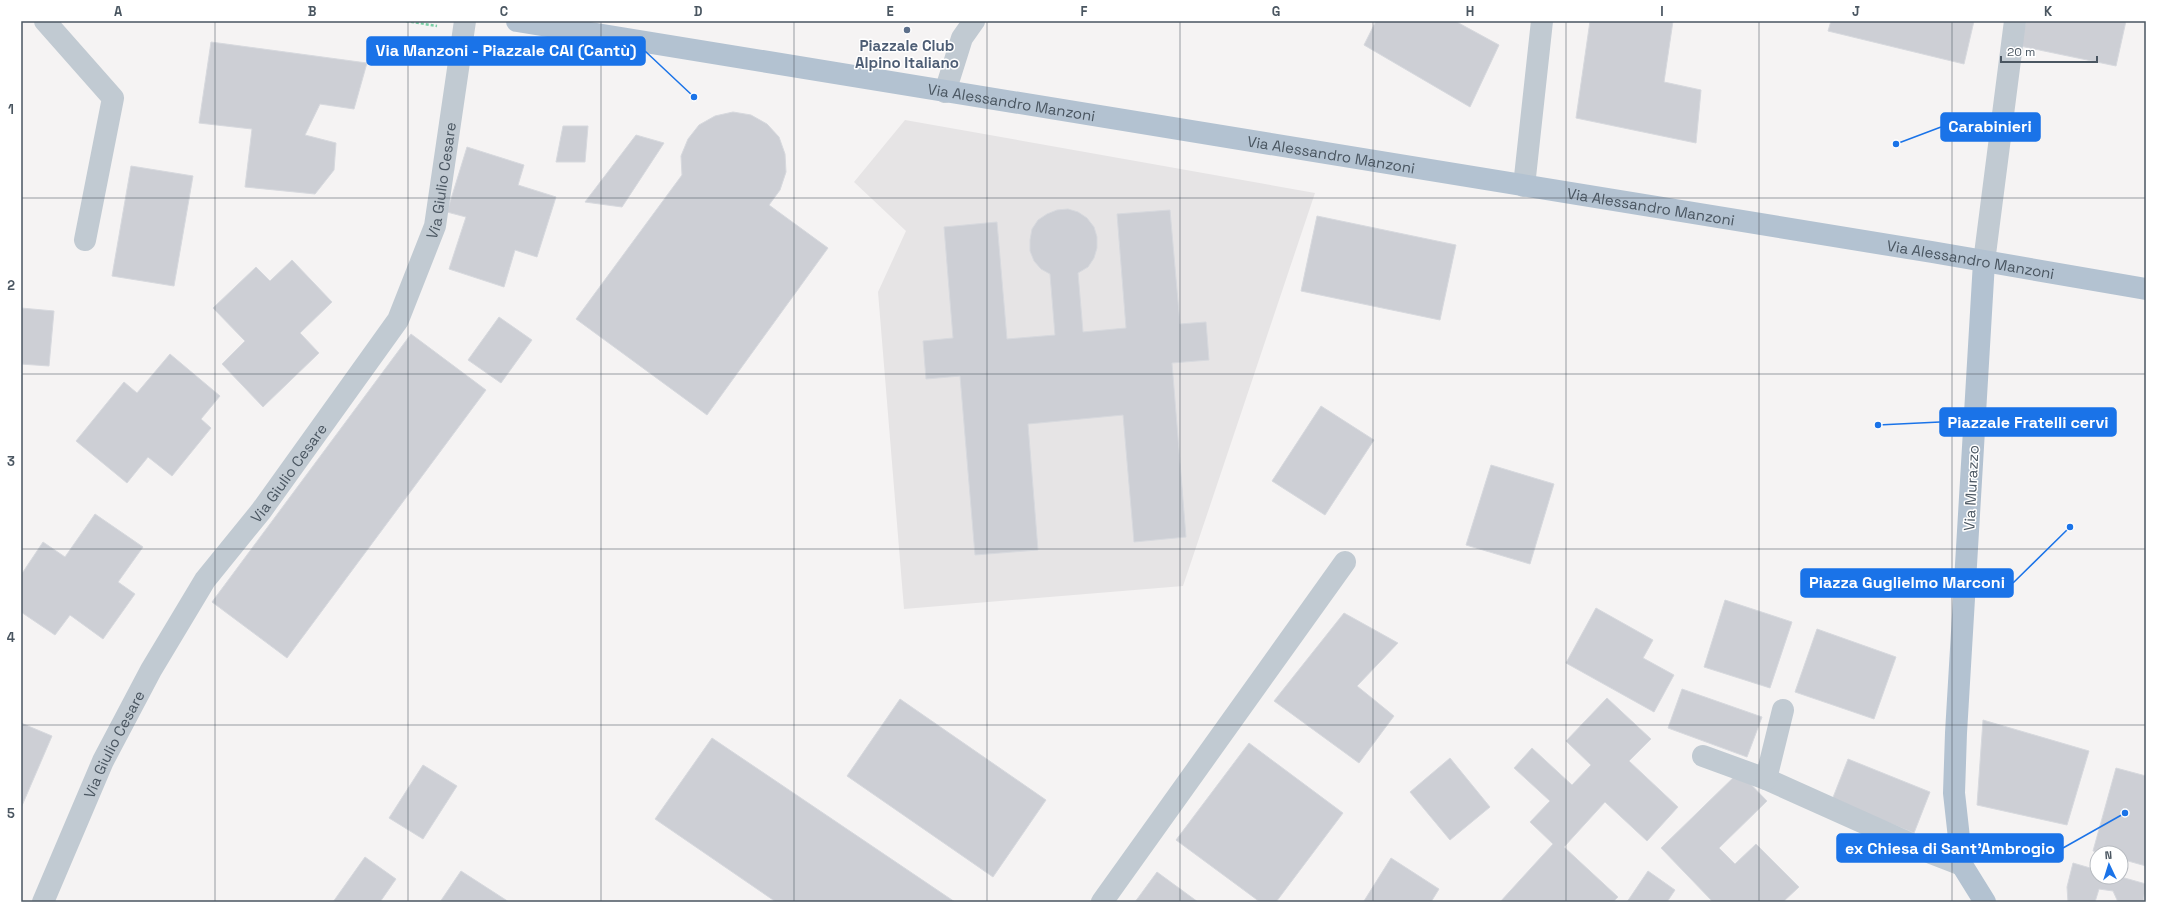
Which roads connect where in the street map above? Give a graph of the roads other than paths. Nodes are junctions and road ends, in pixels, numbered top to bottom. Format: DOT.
graph roads {
  1 [pos="45,21"];
  2 [pos="465,21"];
  3 [pos="974,21"];
  4 [pos="1542,21"];
  5 [pos="2015,21"];
  6 [pos="529,22"];
  7 [pos="945,92"];
  8 [pos="1524,186"];
  9 [pos="85,240"];
  10 [pos="1984,262"];
  11 [pos="2146,289"];
  12 [pos="1345,562"];
  13 [pos="1782,710"];
  14 [pos="1703,756"];
  15 [pos="1766,779"];
  16 [pos="1962,865"];
  17 [pos="43,902"];
  18 [pos="1102,902"];
  19 [pos="1985,902"];
  1 -- 9 [label="street"];
  2 -- 17 [label="street, Via Giulio Cesare"];
  3 -- 7 [label="street"];
  4 -- 8 [label="street"];
  5 -- 10 [label="street, Via Murazzo"];
  6 -- 7 [label="main road, Via Alessandro Manzoni"];
  7 -- 8 [label="main road, Via Alessandro Manzoni"];
  8 -- 10 [label="main road, Via Alessandro Manzoni"];
  10 -- 11 [label="main road, Via Alessandro Manzoni"];
  10 -- 16 [label="main road, Via Murazzo"];
  12 -- 18 [label="street"];
  13 -- 15 [label="street"];
  14 -- 15 [label="street"];
  15 -- 16 [label="street"];
  16 -- 19 [label="main road, Via Murazzo"];
}
